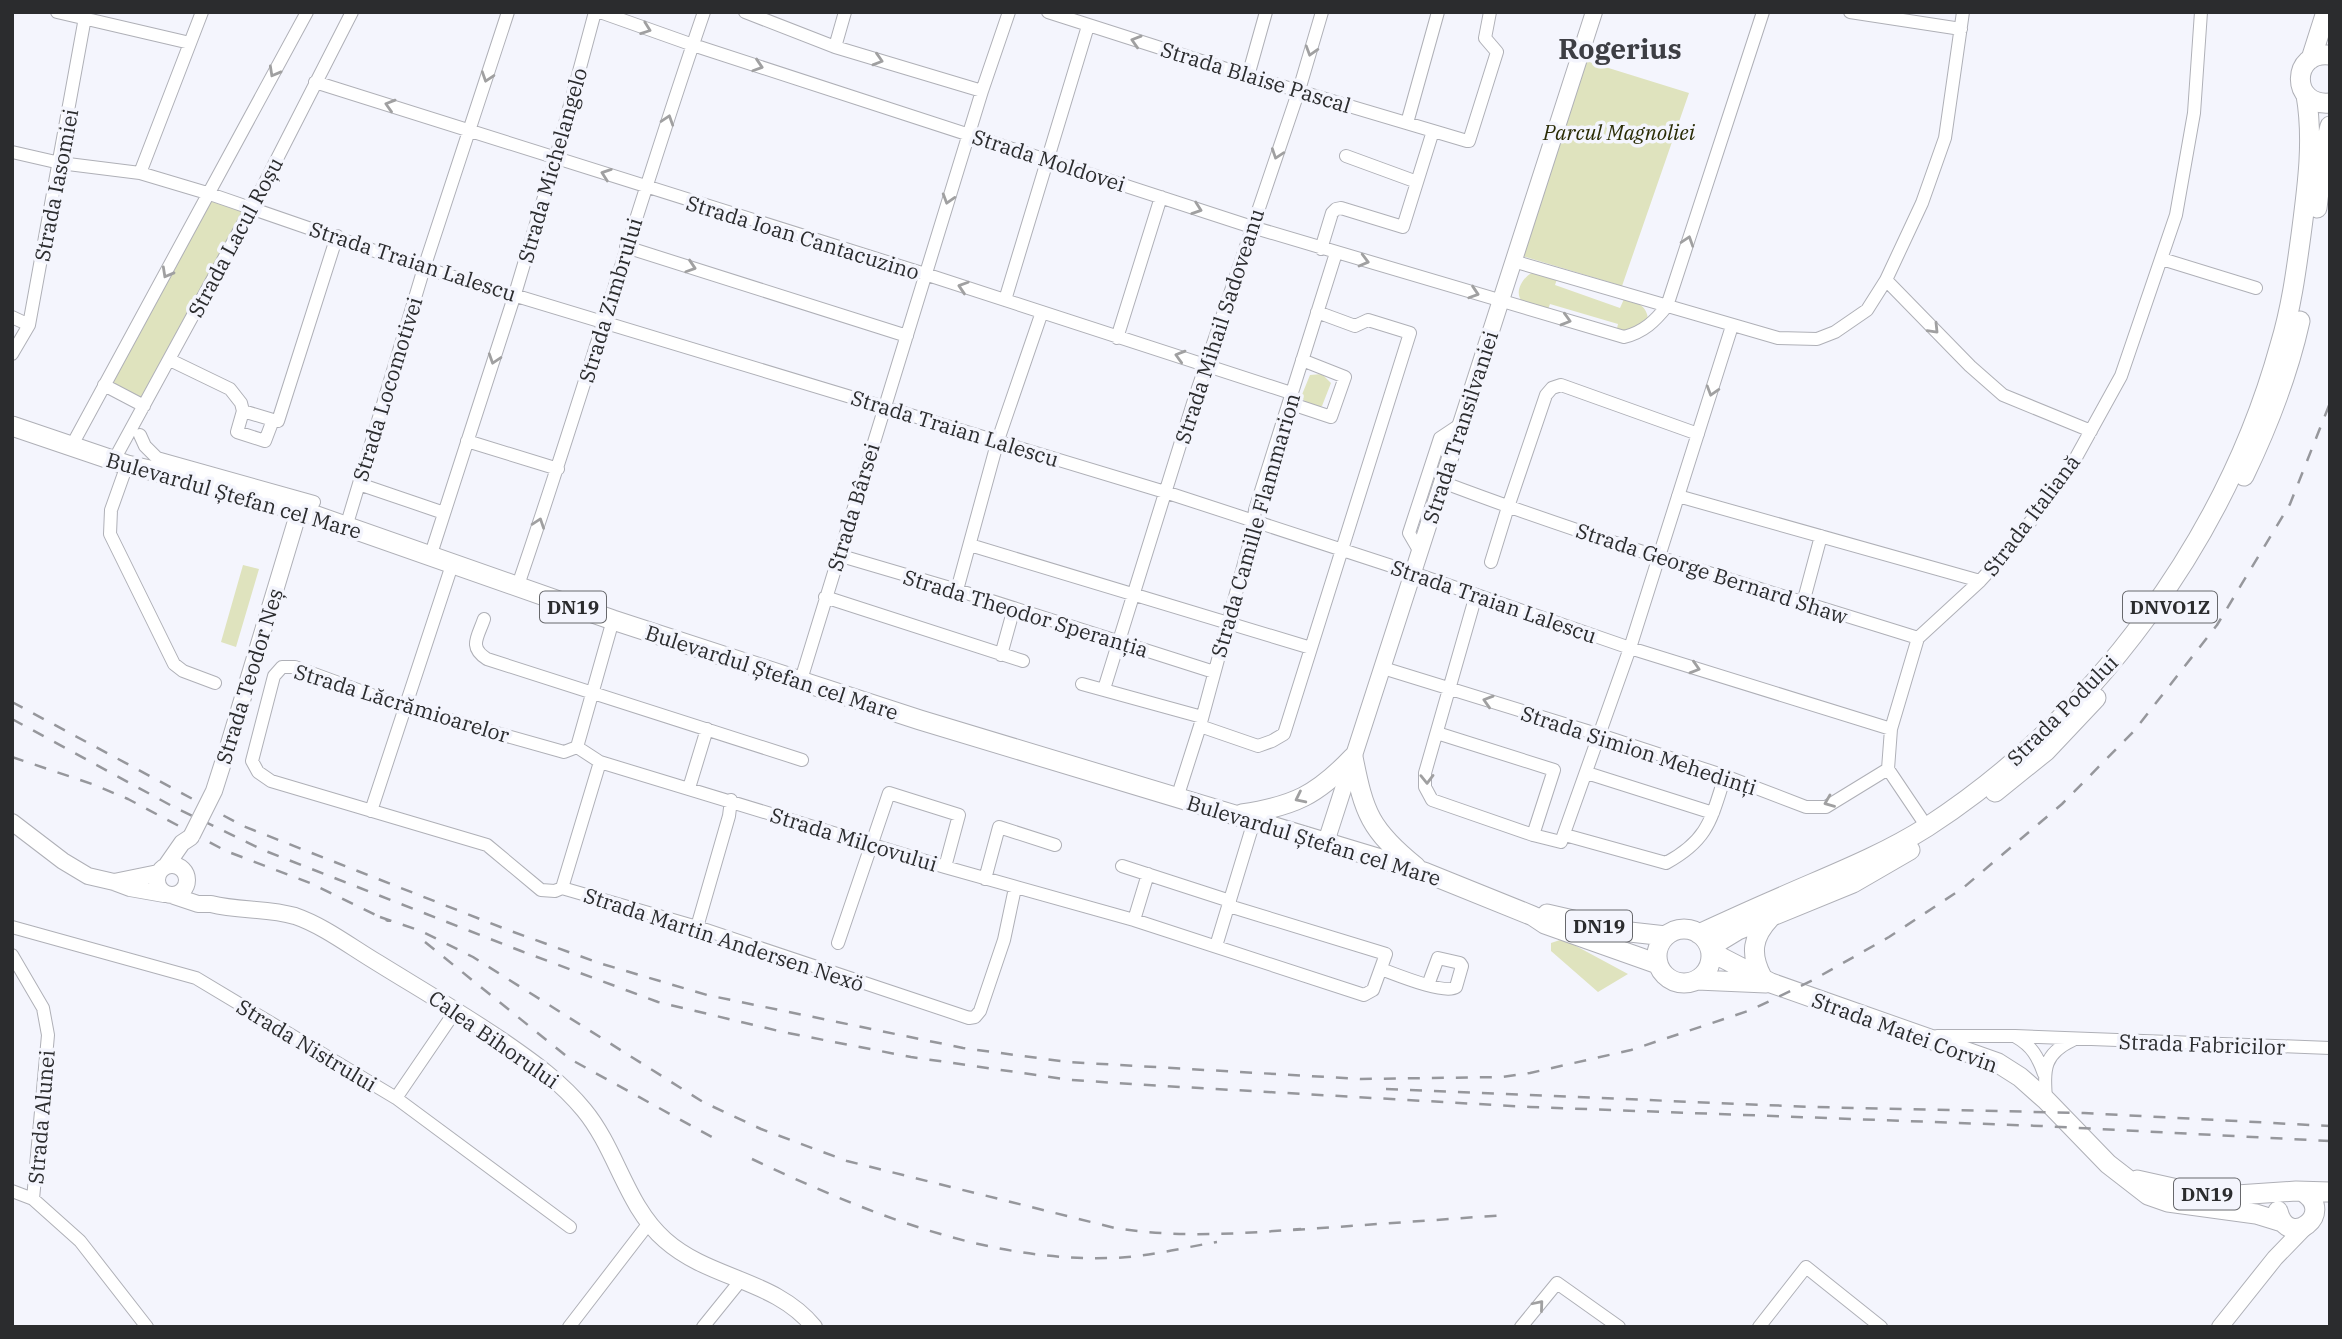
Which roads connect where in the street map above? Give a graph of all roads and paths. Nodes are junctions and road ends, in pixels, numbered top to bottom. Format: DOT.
graph roads {
  1 [pos="57,12"];
  2 [pos="202,12"];
  3 [pos="307,12"];
  4 [pos="352,12"];
  5 [pos="508,12"];
  6 [pos="597,12"];
  7 [pos="704,12"];
  8 [pos="745,12"];
  9 [pos="845,12"];
  10 [pos="1009,12"];
  11 [pos="1266,12"];
  12 [pos="1322,12"];
  13 [pos="1438,12"];
  14 [pos="1490,12"];
  15 [pos="1594,12"];
  16 [pos="1763,12"];
  17 [pos="1850,12"];
  18 [pos="1963,12"];
  19 [pos="2201,12"];
  20 [pos="2326,12"];
  21 [pos="1051,13"];
  22 [pos="86,15"];
  23 [pos="1088,26"];
  24 [pos="1961,29"];
  25 [pos="190,43"];
  26 [pos="692,45"];
  27 [pos="835,47"];
  28 [pos="2320,57"];
  29 [pos="1248,76"];
  30 [pos="315,82"];
  31 [pos="1299,90"];
  32 [pos="982,91"];
  33 [pos="2306,96"];
  34 [pos="2330,103"];
  35 [pos="1408,123"];
  36 [pos="2330,126"];
  37 [pos="470,130"];
  38 [pos="1433,131"];
  39 [pos="969,134"];
  40 [pos="12,152"];
  41 [pos="2330,154"];
  42 [pos="1346,156"];
  43 [pos="556,157"];
  44 [pos="1048,159"];
  45 [pos="60,163"];
  46 [pos="140,173"];
  47 [pos="1417,182"];
  48 [pos="645,188"];
  49 [pos="207,193"];
  50 [pos="2318,194"];
  51 [pos="1161,197"];
  52 [pos="252,207"];
  53 [pos="1252,227"];
  54 [pos="337,236"];
  55 [pos="626,247"];
  56 [pos="1321,249"];
  57 [pos="1336,253"];
  58 [pos="2162,259"];
  59 [pos="1513,261"];
  60 [pos="424,268"];
  61 [pos="925,274"];
  62 [pos="1886,280"];
  63 [pos="2256,288"];
  64 [pos="515,294"];
  65 [pos="1005,300"];
  66 [pos="1500,301"];
  67 [pos="1667,306"];
  68 [pos="1042,312"];
  69 [pos="1317,312"];
  70 [pos="12,317"];
  71 [pos="603,322"];
  72 [pos="29,326"];
  73 [pos="1732,326"];
  74 [pos="907,336"];
  75 [pos="1116,338"];
  76 [pos="12,354"];
  77 [pos="170,360"];
  78 [pos="1302,360"];
  79 [pos="1206,364"];
  80 [pos="104,385"];
  81 [pos="1290,398"];
  82 [pos="144,407"];
  83 [pos="884,407"];
  84 [pos="243,411"];
  85 [pos="272,419"];
  86 [pos="1461,424"];
  87 [pos="12,426"];
  88 [pos="137,431"];
  89 [pos="2091,431"];
  90 [pos="1698,434"];
  91 [pos="999,440"];
  92 [pos="467,441"];
  93 [pos="71,447"];
  94 [pos="120,463"];
  95 [pos="558,469"];
  96 [pos="163,473"];
  97 [pos="1442,482"];
  98 [pos="359,484"];
  99 [pos="1165,492"];
  100 [pos="1678,496"];
  101 [pos="306,506"];
  102 [pos="1508,507"];
  103 [pos="444,513"];
  104 [pos="1254,521"];
  105 [pos="346,527"];
  106 [pos="1821,536"];
  107 [pos="970,545"];
  108 [pos="1343,550"];
  109 [pos="1420,552"];
  110 [pos="838,555"];
  111 [pos="430,557"];
  112 [pos="1658,558"];
  113 [pos="1491,562"];
  114 [pos="452,565"];
  115 [pos="1413,573"];
  116 [pos="1980,581"];
  117 [pos="516,588"];
  118 [pos="957,590"];
  119 [pos="1133,593"];
  120 [pos="1476,595"];
  121 [pos="825,597"];
  122 [pos="1803,603"];
  123 [pos="1014,608"];
  124 [pos="484,619"];
  125 [pos="613,620"];
  126 [pos="1228,623"];
  127 [pos="1918,638"];
  128 [pos="1118,641"];
  129 [pos="1311,648"];
  130 [pos="1630,648"];
  131 [pos="1001,655"];
  132 [pos="1023,661"];
  133 [pos="1383,668"];
  134 [pos="1214,672"];
  135 [pos="800,682"];
  136 [pos="215,683"];
  137 [pos="1082,684"];
  138 [pos="1104,689"];
  139 [pos="1450,690"];
  140 [pos="592,693"];
  141 [pos="407,708"];
  142 [pos="1201,721"];
  143 [pos="707,729"];
  144 [pos="1891,729"];
  145 [pos="1437,733"];
  146 [pos="1600,735"];
  147 [pos="578,747"];
  148 [pos="1353,757"];
  149 [pos="802,760"];
  150 [pos="252,761"];
  151 [pos="600,762"];
  152 [pos="1888,769"];
  153 [pos="1587,773"];
  154 [pos="1725,776"];
  155 [pos="689,788"];
  156 [pos="1177,798"];
  157 [pos="731,800"];
  158 [pos="371,811"];
  159 [pos="1713,813"];
  160 [pos="1244,818"];
  161 [pos="12,821"];
  162 [pos="1927,827"];
  163 [pos="1533,835"];
  164 [pos="1565,835"];
  165 [pos="191,836"];
  166 [pos="1326,842"];
  167 [pos="1055,845"];
  168 [pos="873,846"];
  169 [pos="1122,866"];
  170 [pos="945,867"];
  171 [pos="162,869"];
  172 [pos="1424,873"];
  173 [pos="1148,874"];
  174 [pos="186,875"];
  175 [pos="985,879"];
  176 [pos="114,881"];
  177 [pos="562,888"];
  178 [pos="1015,888"];
  179 [pos="169,895"];
  180 [pos="211,904"];
  181 [pos="1230,904"];
  182 [pos="1533,916"];
  183 [pos="1772,917"];
  184 [pos="1134,920"];
  185 [pos="12,927"];
  186 [pos="696,928"];
  187 [pos="1666,936"];
  188 [pos="838,943"];
  189 [pos="1707,944"];
  190 [pos="1216,946"];
  191 [pos="12,955"];
  192 [pos="1658,964"];
  193 [pos="1381,969"];
  194 [pos="1697,980"];
  195 [pos="1766,980"];
  196 [pos="1428,985"];
  197 [pos="456,1010"];
  198 [pos="1926,1037"];
  199 [pos="2015,1037"];
  200 [pos="2075,1039"];
  201 [pos="2330,1048"];
  202 [pos="2044,1074"];
  203 [pos="396,1098"];
  204 [pos="2046,1100"];
  205 [pos="2125,1177"];
  206 [pos="12,1191"];
  207 [pos="2296,1192"];
  208 [pos="2330,1192"];
  209 [pos="33,1199"];
  210 [pos="2330,1213"];
  211 [pos="2282,1222"];
  212 [pos="2310,1222"];
  213 [pos="649,1223"];
  214 [pos="570,1227"];
  215 [pos="2275,1258"];
  216 [pos="741,1280"];
  217 [pos="147,1327"];
  218 [pos="569,1327"];
  219 [pos="703,1327"];
  220 [pos="814,1327"];
  221 [pos="1521,1327"];
  222 [pos="1619,1327"];
  223 [pos="1759,1327"];
  224 [pos="1881,1327"];
  225 [pos="2220,1327"];
  1 -- 22 [label="street"];
  2 -- 25 [label="street"];
  3 -- 49 [label="street, Strada Lacul Roșu, one-way"];
  4 -- 30 [label="street, Strada Lacul Roșu"];
  5 -- 37 [label="street, Strada Locomotivei, one-way"];
  6 -- 26 [label="street, Strada Moldovei, one-way"];
  6 -- 43 [label="street, Strada Michelangelo"];
  7 -- 26 [label="street, Strada Zimbrului"];
  8 -- 27 [label="street"];
  9 -- 27 [label="street"];
  10 -- 32 [label="street, Strada Bârsei"];
  11 -- 29 [label="street"];
  12 -- 31 [label="street, Strada Mihail Sadoveanu, one-way"];
  13 -- 35 [label="street"];
  14 -- 38 [label="street, Strada Blaise Pascal"];
  15 -- 59 [label="main road, Strada Transilvaniei"];
  67 -- 16 [label="street, one-way"];
  17 -- 24 [label="street"];
  18 -- 24 [label="street"];
  19 -- 58 [label="street, Strada Italiană"];
  20 -- 28 [label="main road, DNVO1Z"];
  21 -- 23 [label="street, Strada Blaise Pascal"];
  22 -- 25 [label="street"];
  22 -- 45 [label="street, Strada Iasomiei"];
  29 -- 23 [label="street, Strada Blaise Pascal, one-way"];
  23 -- 44 [label="street"];
  24 -- 62 [label="street"];
  25 -- 46 [label="street"];
  26 -- 39 [label="street, Strada Moldovei, one-way"];
  48 -- 26 [label="street, Strada Zimbrului, one-way"];
  27 -- 32 [label="street, one-way"];
  28 -- 33 [label="main road, DNVO1Z"];
  29 -- 31 [label="street, Strada Blaise Pascal"];
  37 -- 30 [label="street, Strada Ioan Cantacuzino, one-way"];
  30 -- 52 [label="street, Strada Lacul Roșu"];
  31 -- 35 [label="street, Strada Blaise Pascal"];
  31 -- 53 [label="street, Strada Mihail Sadoveanu, one-way"];
  32 -- 39 [label="street, Strada Bârsei"];
  33 -- 34 [label="main road"];
  33 -- 162 [label="main road, Strada Podului / DNVO1Z"];
  35 -- 38 [label="street, Strada Blaise Pascal"];
  36 -- 50 [label="main road, Strada Podului / DNVO1Z"];
  37 -- 43 [label="street, Strada Ioan Cantacuzino"];
  37 -- 60 [label="street, Strada Locomotivei"];
  38 -- 47 [label="street"];
  39 -- 44 [label="street, Strada Moldovei"];
  39 -- 61 [label="street, Strada Bârsei, one-way"];
  40 -- 45 [label="street, Strada Traian Lalescu"];
  41 -- 50 [label="main road"];
  42 -- 47 [label="street"];
  48 -- 43 [label="street, Strada Ioan Cantacuzino, one-way"];
  43 -- 64 [label="street, Strada Michelangelo"];
  44 -- 51 [label="street, Strada Moldovei"];
  44 -- 65 [label="street"];
  45 -- 46 [label="street, Strada Traian Lalescu"];
  45 -- 72 [label="street, Strada Iasomiei"];
  46 -- 49 [label="street, Strada Traian Lalescu"];
  47 -- 56 [label="street"];
  48 -- 55 [label="street, Strada Zimbrului"];
  48 -- 61 [label="street, Strada Ioan Cantacuzino"];
  49 -- 52 [label="street, Strada Traian Lalescu"];
  49 -- 80 [label="street, Strada Lacul Roșu, one-way"];
  50 -- 183 [label="main road, Strada Podului / DNVO1Z"];
  51 -- 53 [label="street, Strada Moldovei, one-way"];
  51 -- 75 [label="street"];
  52 -- 54 [label="street, Strada Traian Lalescu"];
  52 -- 77 [label="street, Strada Lacul Roșu"];
  53 -- 56 [label="street, Strada Moldovei"];
  53 -- 79 [label="street, Strada Mihail Sadoveanu"];
  54 -- 60 [label="street, Strada Traian Lalescu"];
  54 -- 85 [label="street"];
  55 -- 71 [label="street, Strada Zimbrului"];
  55 -- 74 [label="street, one-way"];
  56 -- 57 [label="street, Strada Moldovei"];
  57 -- 66 [label="street, Strada Moldovei, one-way"];
  57 -- 69 [label="street, Strada Camille Flammarion"];
  58 -- 63 [label="street"];
  58 -- 89 [label="street, Strada Italiană"];
  59 -- 66 [label="main road, Strada Transilvaniei"];
  59 -- 67 [label="street"];
  60 -- 64 [label="street, Strada Traian Lalescu"];
  60 -- 98 [label="street, Strada Locomotivei"];
  65 -- 61 [label="street, Strada Ioan Cantacuzino, one-way"];
  61 -- 74 [label="street, Strada Bârsei"];
  62 -- 73 [label="street"];
  62 -- 89 [label="street, one-way"];
  64 -- 71 [label="street, Strada Traian Lalescu"];
  64 -- 92 [label="street, Strada Michelangelo, one-way"];
  65 -- 68 [label="street, Strada Ioan Cantacuzino"];
  66 -- 67 [label="street, Strada Moldovei, one-way"];
  66 -- 86 [label="main road, Strada Transilvaniei"];
  67 -- 73 [label="street"];
  68 -- 75 [label="street, Strada Ioan Cantacuzino"];
  68 -- 91 [label="street"];
  69 -- 78 [label="street, Strada Camille Flammarion"];
  69 -- 108 [label="street"];
  70 -- 72 [label="street"];
  71 -- 83 [label="street, Strada Traian Lalescu"];
  71 -- 95 [label="street, Strada Zimbrului"];
  72 -- 76 [label="street, Strada Iasomiei"];
  73 -- 90 [label="street, one-way"];
  74 -- 83 [label="street, Strada Bârsei"];
  79 -- 75 [label="street, Strada Ioan Cantacuzino, one-way"];
  77 -- 82 [label="street, Strada Lacul Roșu"];
  77 -- 84 [label="street"];
  78 -- 81 [label="street, Strada Camille Flammarion"];
  78 -- 81 [label="street, Strada Ioan Cantacuzino"];
  79 -- 81 [label="street, Strada Ioan Cantacuzino"];
  79 -- 99 [label="street, Strada Mihail Sadoveanu"];
  80 -- 82 [label="street"];
  80 -- 93 [label="street, Strada Lacul Roșu"];
  81 -- 104 [label="street, Strada Camille Flammarion"];
  82 -- 88 [label="street, Strada Lacul Roșu"];
  83 -- 91 [label="street, Strada Traian Lalescu"];
  83 -- 110 [label="street, Strada Bârsei"];
  84 -- 85 [label="street"];
  84 -- 85 [label="street"];
  86 -- 97 [label="main road, Strada Transilvaniei"];
  86 -- 109 [label="street"];
  87 -- 93 [label="main road, Bulevardul Ștefan cel Mare / DN19"];
  88 -- 94 [label="street, Strada Lacul Roșu"];
  88 -- 96 [label="street"];
  88 -- 101 [label="street"];
  89 -- 116 [label="street, Strada Italiană"];
  90 -- 100 [label="street"];
  90 -- 102 [label="street"];
  91 -- 99 [label="street, Strada Traian Lalescu"];
  91 -- 107 [label="street"];
  92 -- 95 [label="street"];
  92 -- 103 [label="street, Strada Michelangelo"];
  93 -- 94 [label="main road, Bulevardul Ștefan cel Mare / DN19"];
  94 -- 96 [label="main road, Bulevardul Ștefan cel Mare / DN19"];
  94 -- 136 [label="street, Strada Lacul Roșu"];
  117 -- 95 [label="street, Strada Zimbrului, one-way"];
  96 -- 101 [label="main road, Bulevardul Ștefan cel Mare / DN19"];
  97 -- 102 [label="street, Strada George Bernard Shaw"];
  97 -- 109 [label="main road, Strada Transilvaniei"];
  98 -- 103 [label="street"];
  98 -- 105 [label="street, Strada Locomotivei"];
  99 -- 104 [label="street, Strada Traian Lalescu"];
  99 -- 119 [label="street, Strada Mihail Sadoveanu"];
  100 -- 106 [label="street"];
  100 -- 112 [label="street"];
  101 -- 105 [label="main road, Bulevardul Ștefan cel Mare / DN19"];
  101 -- 165 [label="main road, Strada Teodor Neș, bridge"];
  102 -- 112 [label="street, Strada George Bernard Shaw"];
  102 -- 113 [label="street"];
  103 -- 111 [label="street, Strada Michelangelo"];
  104 -- 108 [label="street, Strada Traian Lalescu"];
  104 -- 126 [label="street, Strada Camille Flammarion"];
  105 -- 111 [label="main road, Bulevardul Ștefan cel Mare / DN19"];
  106 -- 116 [label="street"];
  106 -- 122 [label="street"];
  107 -- 118 [label="street"];
  107 -- 119 [label="street"];
  108 -- 115 [label="street, Strada Traian Lalescu"];
  108 -- 129 [label="street"];
  109 -- 115 [label="main road, Strada Transilvaniei"];
  110 -- 118 [label="street, Strada Theodor Speranția"];
  110 -- 121 [label="street, Strada Bârsei"];
  111 -- 114 [label="main road, Bulevardul Ștefan cel Mare / DN19"];
  112 -- 122 [label="street, Strada George Bernard Shaw"];
  112 -- 130 [label="street"];
  114 -- 117 [label="main road, Bulevardul Ștefan cel Mare / DN19"];
  114 -- 141 [label="street"];
  115 -- 120 [label="street, Strada Traian Lalescu"];
  115 -- 133 [label="main road, Strada Transilvaniei"];
  116 -- 127 [label="street, Strada Italiană"];
  117 -- 125 [label="main road, Bulevardul Ștefan cel Mare / DN19"];
  118 -- 123 [label="street, Strada Theodor Speranția"];
  119 -- 126 [label="street"];
  119 -- 128 [label="street, Strada Mihail Sadoveanu"];
  120 -- 130 [label="street, Strada Traian Lalescu"];
  120 -- 139 [label="street"];
  121 -- 131 [label="street"];
  121 -- 135 [label="street, Strada Bârsei"];
  122 -- 127 [label="street, Strada George Bernard Shaw"];
  123 -- 128 [label="street, Strada Theodor Speranția"];
  123 -- 131 [label="street"];
  124 -- 140 [label="street"];
  125 -- 135 [label="main road, Bulevardul Ștefan cel Mare / DN19"];
  125 -- 140 [label="street"];
  126 -- 129 [label="street"];
  126 -- 134 [label="street, Strada Camille Flammarion"];
  127 -- 144 [label="street"];
  128 -- 134 [label="street, Strada Theodor Speranția"];
  128 -- 138 [label="street, Strada Mihail Sadoveanu"];
  129 -- 142 [label="street"];
  130 -- 144 [label="street, Strada Traian Lalescu, one-way"];
  130 -- 146 [label="street"];
  131 -- 132 [label="street"];
  133 -- 139 [label="street, Strada Simion Mehedinți"];
  133 -- 148 [label="main road, Strada Transilvaniei"];
  134 -- 142 [label="street, Strada Camille Flammarion"];
  135 -- 156 [label="main road, Bulevardul Ștefan cel Mare / DN19"];
  137 -- 138 [label="street"];
  138 -- 142 [label="street"];
  139 -- 145 [label="street"];
  146 -- 139 [label="street, Strada Simion Mehedinți, one-way"];
  140 -- 143 [label="street"];
  140 -- 147 [label="street"];
  141 -- 147 [label="street, Strada Lăcrămioarelor"];
  141 -- 150 [label="street, Strada Lăcrămioarelor"];
  141 -- 158 [label="street"];
  142 -- 156 [label="street, Strada Camille Flammarion"];
  143 -- 149 [label="street"];
  143 -- 155 [label="street"];
  144 -- 152 [label="street"];
  145 -- 163 [label="street, one-way"];
  145 -- 163 [label="street"];
  146 -- 153 [label="street"];
  146 -- 154 [label="street, Strada Simion Mehedinți"];
  147 -- 151 [label="street, Strada Milcovului"];
  148 -- 160 [label="main road, one-way"];
  148 -- 166 [label="main road, Strada Transilvaniei"];
  148 -- 172 [label="main road"];
  150 -- 158 [label="street, Strada Martin Andersen Nexö"];
  151 -- 155 [label="street, Strada Milcovului"];
  151 -- 177 [label="street"];
  152 -- 154 [label="street, Strada Simion Mehedinți, one-way"];
  152 -- 162 [label="street"];
  153 -- 159 [label="street"];
  153 -- 164 [label="street"];
  154 -- 159 [label="street"];
  155 -- 157 [label="street, Strada Milcovului"];
  156 -- 160 [label="main road, Bulevardul Ștefan cel Mare / DN19"];
  157 -- 168 [label="street, Strada Milcovului"];
  157 -- 186 [label="street"];
  158 -- 177 [label="street, Strada Martin Andersen Nexö"];
  159 -- 164 [label="street"];
  160 -- 166 [label="main road, Bulevardul Ștefan cel Mare / DN19"];
  160 -- 181 [label="street"];
  161 -- 176 [label="main road, Calea Bihorului"];
  162 -- 189 [label="main road, Strada Podului / DNVO1Z"];
  163 -- 164 [label="street"];
  165 -- 171 [label="main road, Strada Teodor Neș"];
  165 -- 174 [label="main road, Strada Teodor Neș"];
  166 -- 172 [label="main road, Bulevardul Ștefan cel Mare / DN19"];
  167 -- 175 [label="street"];
  168 -- 170 [label="street, Strada Milcovului"];
  168 -- 170 [label="street"];
  168 -- 188 [label="street"];
  169 -- 173 [label="street"];
  170 -- 175 [label="street, Strada Milcovului"];
  171 -- 174 [label="main road"];
  171 -- 176 [label="main road"];
  171 -- 179 [label="main road"];
  172 -- 182 [label="main road, Bulevardul Ștefan cel Mare / DN19"];
  173 -- 181 [label="street"];
  173 -- 184 [label="street"];
  174 -- 179 [label="main road"];
  174 -- 180 [label="main road"];
  175 -- 178 [label="street, Strada Milcovului"];
  176 -- 179 [label="main road, Calea Bihorului"];
  177 -- 186 [label="street, Strada Martin Andersen Nexö"];
  178 -- 184 [label="street, Strada Milcovului"];
  178 -- 186 [label="street, Strada Martin Andersen Nexö"];
  179 -- 180 [label="main road, Calea Bihorului"];
  180 -- 197 [label="main road, Calea Bihorului"];
  181 -- 190 [label="street"];
  181 -- 193 [label="street"];
  182 -- 187 [label="main road, Bulevardul Ștefan cel Mare / DN19"];
  182 -- 192 [label="main road, Bulevardul Ștefan cel Mare / DN19"];
  183 -- 189 [label="main road, Strada Podului / DNVO1Z"];
  183 -- 195 [label="main road"];
  184 -- 190 [label="street, Strada Milcovului"];
  185 -- 203 [label="street, Strada Nistrului"];
  187 -- 189 [label="main road, DN19"];
  187 -- 192 [label="main road, DN19"];
  189 -- 194 [label="main road"];
  189 -- 195 [label="main road, DN19"];
  190 -- 193 [label="street, Strada Milcovului"];
  191 -- 209 [label="street, Strada Alunei"];
  192 -- 194 [label="main road, DN19"];
  193 -- 196 [label="street"];
  194 -- 195 [label="main road, DN19"];
  195 -- 198 [label="main road, Strada Matei Corvin / DN19"];
  197 -- 203 [label="street"];
  197 -- 213 [label="main road, Calea Bihorului"];
  198 -- 199 [label="street, Strada Fabricilor"];
  198 -- 204 [label="main road, Strada Matei Corvin / DN19"];
  199 -- 200 [label="street, Strada Fabricilor"];
  199 -- 202 [label="street"];
  200 -- 201 [label="street, Strada Fabricilor"];
  200 -- 202 [label="street"];
  202 -- 204 [label="street"];
  203 -- 214 [label="street, Strada Nistrului"];
  204 -- 205 [label="main road, Strada Matei Corvin / DN19"];
  205 -- 207 [label="main road, Strada Matei Corvin / DN19"];
  205 -- 211 [label="main road, Strada Matei Corvin / DN19"];
  206 -- 209 [label="street"];
  207 -- 208 [label="main road, Strada Matei Corvin / DN19"];
  207 -- 211 [label="main road"];
  207 -- 212 [label="main road"];
  209 -- 217 [label="street"];
  210 -- 212 [label="main road, DN19"];
  211 -- 212 [label="main road, DN19"];
  211 -- 215 [label="main road"];
  212 -- 215 [label="main road"];
  213 -- 216 [label="main road, Calea Bihorului"];
  213 -- 218 [label="street"];
  215 -- 225 [label="main road"];
  216 -- 219 [label="street"];
  216 -- 220 [label="main road, Calea Bihorului"];
  221 -- 222 [label="street, one-way"];
  223 -- 224 [label="street"];
}
